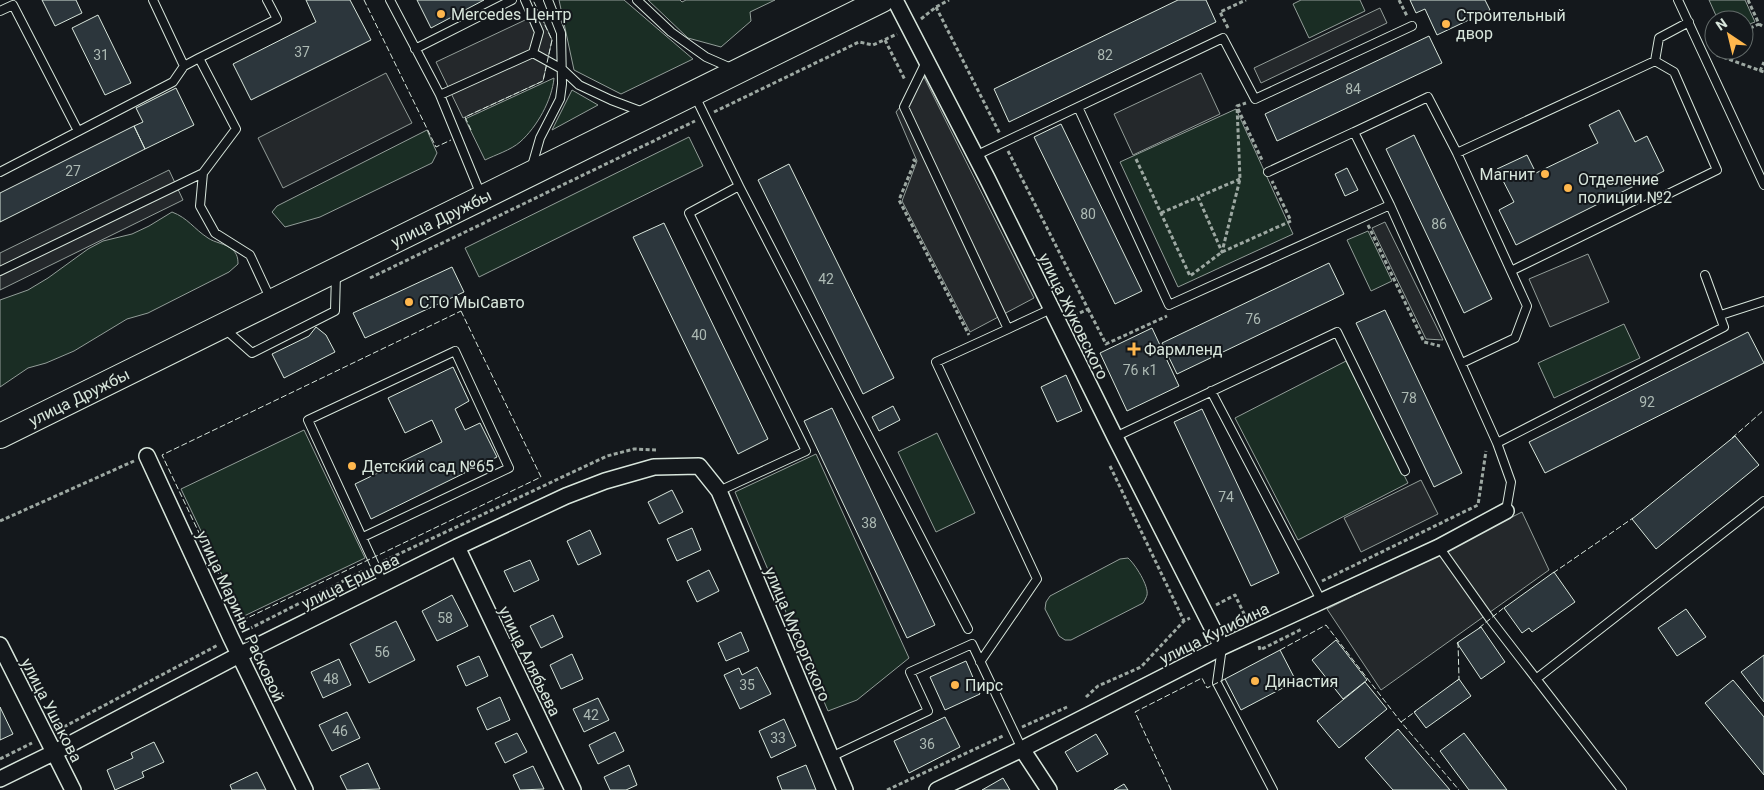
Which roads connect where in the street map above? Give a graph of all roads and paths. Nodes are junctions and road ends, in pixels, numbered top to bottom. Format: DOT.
graph roads {
  1 [pos="153,0"];
  2 [pos="267,0"];
  3 [pos="390,0"];
  4 [pos="512,0"];
  5 [pos="525,0"];
  6 [pos="548,0"];
  7 [pos="637,0"];
  8 [pos="882,0"];
  9 [pos="895,0"];
  10 [pos="949,0"];
  11 [pos="1678,0"];
  12 [pos="1748,0"];
  13 [pos="936,6"];
  14 [pos="0,12"];
  15 [pos="1689,22"];
  16 [pos="1759,24"];
  17 [pos="1412,26"];
  18 [pos="1754,26"];
  19 [pos="1764,27"];
  20 [pos="909,28"];
  21 [pos="416,49"];
  22 [pos="1701,50"];
  23 [pos="533,53"];
  24 [pos="199,58"];
  25 [pos="1655,61"];
  26 [pos="926,62"];
  27 [pos="1764,62"];
  28 [pos="184,66"];
  29 [pos="562,69"];
  30 [pos="738,71"];
  31 [pos="1762,72"];
  32 [pos="693,93"];
  33 [pos="440,95"];
  34 [pos="1237,106"];
  35 [pos="1078,107"];
  36 [pos="650,114"];
  37 [pos="704,116"];
  38 [pos="78,131"];
  39 [pos="1354,132"];
  40 [pos="1004,142"];
  41 [pos="1456,153"];
  42 [pos="975,156"];
  43 [pos="1136,159"];
  44 [pos="0,172"];
  45 [pos="1268,172"];
  46 [pos="203,173"];
  47 [pos="530,173"];
  48 [pos="1764,185"];
  49 [pos="739,186"];
  50 [pos="482,197"];
  51 [pos="1198,197"];
  52 [pos="1390,206"];
  53 [pos="1161,213"];
  54 [pos="1222,252"];
  55 [pos="336,269"];
  56 [pos="0,271"];
  57 [pos="1511,271"];
  58 [pos="1705,275"];
  59 [pos="362,281"];
  60 [pos="272,301"];
  61 [pos="1764,301"];
  62 [pos="1051,309"];
  63 [pos="1721,315"];
  64 [pos="1058,324"];
  65 [pos="221,326"];
  66 [pos="1008,329"];
  67 [pos="1462,364"];
  68 [pos="1211,391"];
  69 [pos="0,436"];
  70 [pos="1114,437"];
  71 [pos="1498,443"];
  72 [pos="147,456"];
  73 [pos="1405,470"];
  74 [pos="719,491"];
  75 [pos="1764,500"];
  76 [pos="1506,511"];
  77 [pos="0,521"];
  78 [pos="363,537"];
  79 [pos="457,547"];
  80 [pos="1439,547"];
  81 [pos="384,583"];
  82 [pos="1322,602"];
  83 [pos="1184,621"];
  84 [pos="968,629"];
  85 [pos="0,645"];
  86 [pos="1222,647"];
  87 [pos="239,655"];
  88 [pos="980,662"];
  89 [pos="1536,679"];
  90 [pos="1085,698"];
  91 [pos="1076,703"];
  92 [pos="1013,731"];
  93 [pos="1022,749"];
  94 [pos="55,752"];
  95 [pos="831,757"];
  96 [pos="0,779"];
  97 [pos="73,790"];
  98 [pos="304,790"];
  99 [pos="572,790"];
  100 [pos="845,790"];
  101 [pos="887,790"];
  102 [pos="938,790"];
  103 [pos="1049,790"];
  104 [pos="1273,790"];
  105 [pos="1622,790"];
  1 -- 28 [label="lane"];
  2 -- 24 [label="lane"];
  3 -- 21 [label="lane"];
  4 -- 21 [label="lane"];
  5 -- 23 [label="lane"];
  6 -- 29 [label="lane"];
  7 -- 30 [label="lane"];
  8 -- 30 [label="main road, улица Дружбы"];
  9 -- 20 [label="street, улица Жуковского"];
  10 -- 13 [label="path"];
  11 -- 15 [label="lane"];
  12 -- 16 [label="path"];
  13 -- 20 [label="path"];
  13 -- 40 [label="path"];
  14 -- 38 [label="lane"];
  15 -- 22 [label="lane"];
  15 -- 25 [label="lane"];
  16 -- 18 [label="path"];
  16 -- 19 [label="path"];
  17 -- 35 [label="lane"];
  20 -- 26 [label="street, улица Жуковского"];
  20 -- 37 [label="path"];
  21 -- 33 [label="lane"];
  22 -- 31 [label="path"];
  22 -- 48 [label="lane"];
  23 -- 29 [label="lane"];
  23 -- 33 [label="lane"];
  24 -- 28 [label="lane"];
  24 -- 46 [label="lane"];
  25 -- 41 [label="lane"];
  25 -- 57 [label="lane"];
  26 -- 42 [label="street, улица Жуковского"];
  26 -- 66 [label="lane"];
  27 -- 31 [label="path"];
  28 -- 38 [label="lane"];
  29 -- 36 [label="lane"];
  29 -- 47 [label="lane"];
  30 -- 32 [label="main road, улица Дружбы"];
  32 -- 36 [label="main road, улица Дружбы"];
  32 -- 37 [label="lane"];
  33 -- 50 [label="lane"];
  34 -- 45 [label="path"];
  35 -- 40 [label="lane"];
  35 -- 52 [label="lane"];
  36 -- 47 [label="main road, улица Дружбы"];
  37 -- 49 [label="lane"];
  37 -- 59 [label="path"];
  38 -- 44 [label="lane"];
  39 -- 41 [label="lane"];
  39 -- 45 [label="lane"];
  39 -- 52 [label="lane"];
  40 -- 42 [label="lane"];
  40 -- 64 [label="path"];
  41 -- 57 [label="lane"];
  42 -- 62 [label="street, улица Жуковского"];
  43 -- 53 [label="path"];
  45 -- 54 [label="path"];
  46 -- 56 [label="lane"];
  46 -- 60 [label="lane"];
  47 -- 50 [label="main road, улица Дружбы"];
  49 -- 74 [label="lane"];
  49 -- 84 [label="lane"];
  50 -- 55 [label="main road, улица Дружбы"];
  51 -- 53 [label="path"];
  51 -- 54 [label="path"];
  51 -- 54 [label="path"];
  52 -- 67 [label="lane"];
  53 -- 54 [label="path"];
  55 -- 60 [label="main road, улица Дружбы"];
  55 -- 65 [label="lane"];
  57 -- 67 [label="lane"];
  58 -- 63 [label="lane"];
  60 -- 65 [label="main road, улица Дружбы"];
  61 -- 63 [label="lane"];
  62 -- 64 [label="street, улица Жуковского"];
  62 -- 66 [label="lane"];
  63 -- 71 [label="lane"];
  64 -- 70 [label="street, улица Жуковского"];
  65 -- 69 [label="main road, улица Дружбы"];
  66 -- 88 [label="lane"];
  67 -- 71 [label="lane"];
  68 -- 70 [label="lane"];
  68 -- 73 [label="lane"];
  68 -- 82 [label="lane"];
  70 -- 86 [label="street, улица Жуковского"];
  71 -- 76 [label="lane"];
  72 -- 77 [label="path"];
  72 -- 87 [label="street, улица Марины Расковой"];
  74 -- 79 [label="street, улица Ершова"];
  74 -- 95 [label="street, улица Мусоргского"];
  75 -- 89 [label="lane"];
  76 -- 80 [label="street, улица Кулибина"];
  78 -- 78 [label="lane"];
  78 -- 81 [label="lane"];
  79 -- 81 [label="street, улица Ершова"];
  79 -- 99 [label="street, улица Алябьева"];
  80 -- 82 [label="street, улица Кулибина"];
  80 -- 89 [label="lane"];
  81 -- 87 [label="street, улица Ершова"];
  82 -- 86 [label="street, улица Кулибина"];
  83 -- 90 [label="path"];
  85 -- 94 [label="street, улица Ушакова"];
  86 -- 93 [label="street, улица Кулибина"];
  86 -- 104 [label="lane"];
  87 -- 94 [label="street, улица Ершова"];
  87 -- 98 [label="street, улица Марины Расковой"];
  88 -- 92 [label="lane"];
  88 -- 95 [label="lane"];
  89 -- 105 [label="lane"];
  91 -- 92 [label="path"];
  92 -- 93 [label="lane"];
  92 -- 101 [label="path"];
  93 -- 102 [label="street, улица Кулибина"];
  93 -- 103 [label="street"];
  94 -- 96 [label="street, улица Ершова"];
  94 -- 97 [label="street, улица Ушакова"];
  95 -- 100 [label="street, улица Мусоргского"];
}
